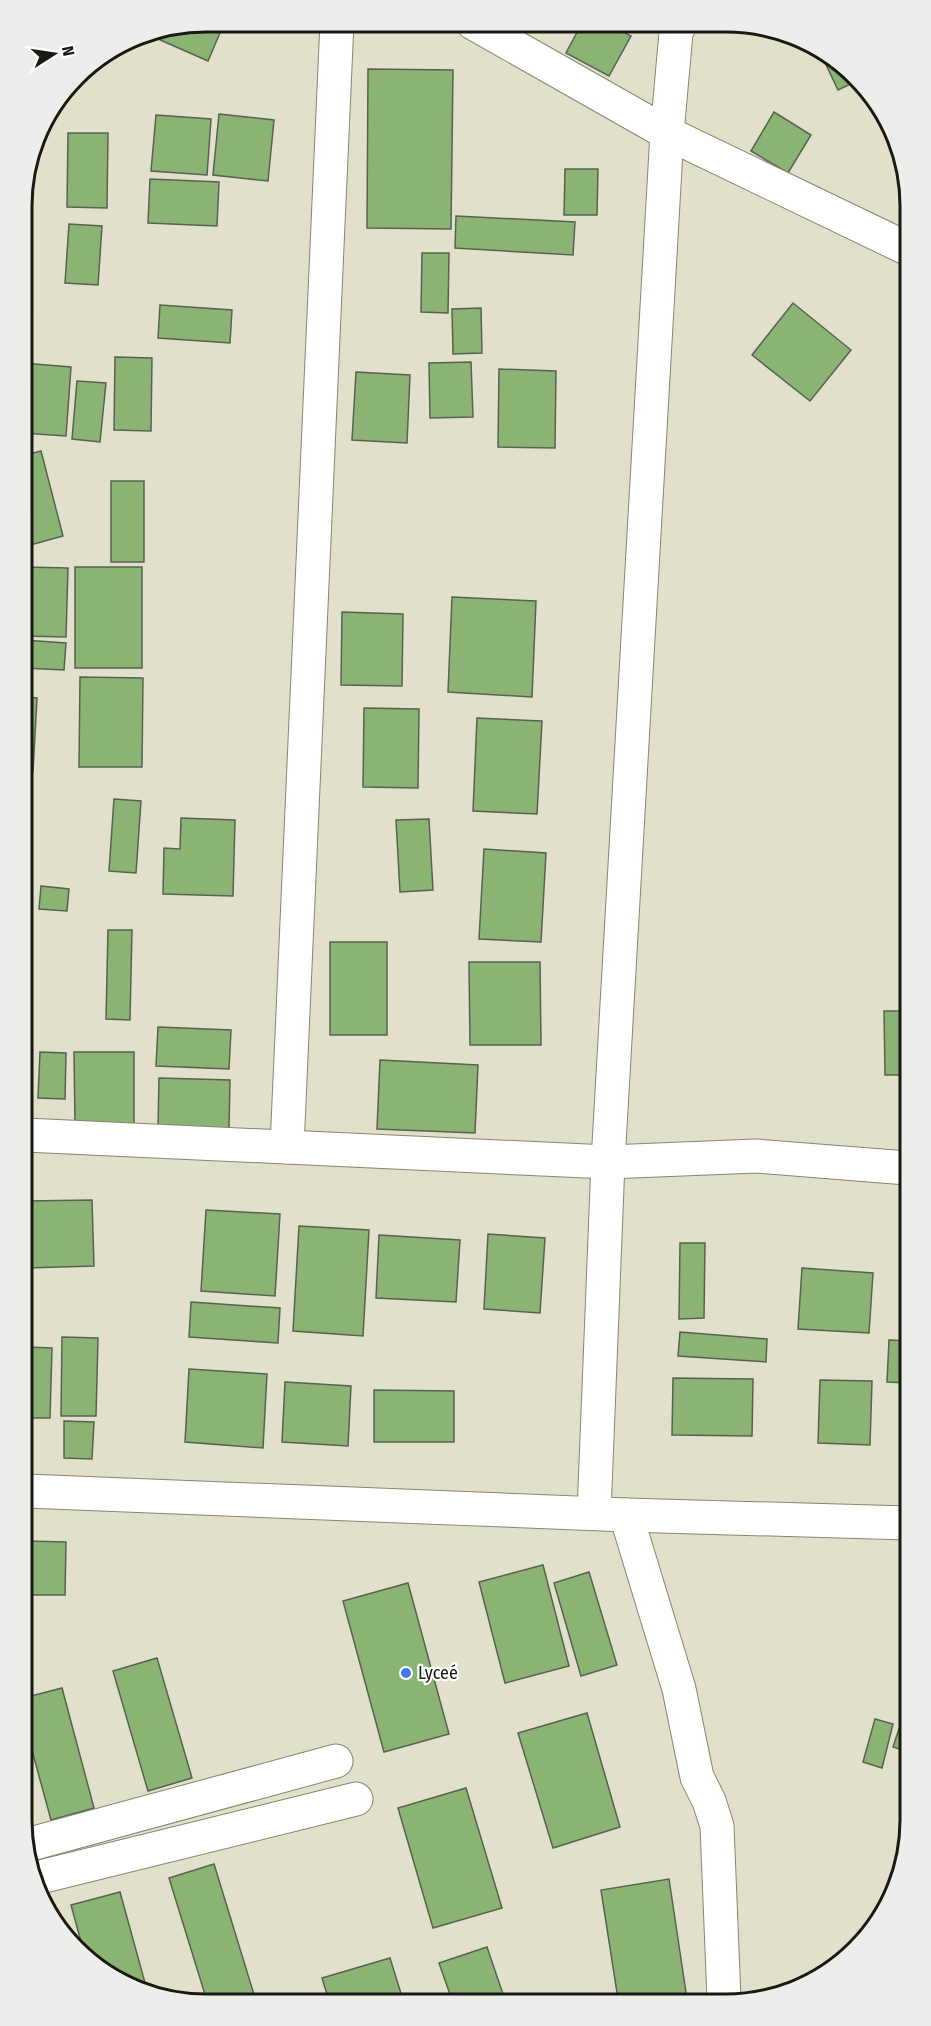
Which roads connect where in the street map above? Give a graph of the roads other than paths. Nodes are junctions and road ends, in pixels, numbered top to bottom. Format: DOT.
graph roads {
  1 [pos="337,32"];
  2 [pos="489,32"];
  3 [pos="676,32"];
  4 [pos="667,133"];
  5 [pos="900,245"];
  6 [pos="32,1135"];
  7 [pos="287,1147"];
  8 [pos="608,1162"];
  9 [pos="899,1167"];
  10 [pos="32,1491"];
  11 [pos="610,1514"];
  12 [pos="899,1523"];
  13 [pos="336,1761"];
  14 [pos="226,1791"];
  15 [pos="356,1799"];
  16 [pos="236,1828"];
  17 [pos="67,1834"];
  18 [pos="33,1843"];
  19 [pos="77,1868"];
  20 [pos="41,1877"];
  21 [pos="724,1994"];
  1 -- 7 [label="street"];
  2 -- 4 [label="street"];
  3 -- 4 [label="street"];
  4 -- 5 [label="street"];
  4 -- 8 [label="street"];
  6 -- 7 [label="street"];
  7 -- 8 [label="street"];
  8 -- 9 [label="street"];
  8 -- 11 [label="street"];
  10 -- 11 [label="street"];
  11 -- 12 [label="street"];
  11 -- 21 [label="street"];
  13 -- 14 [label="street"];
  14 -- 16 [label="street"];
  14 -- 17 [label="street"];
  15 -- 16 [label="street"];
  16 -- 19 [label="street"];
  17 -- 18 [label="street"];
  17 -- 19 [label="street"];
  19 -- 20 [label="street"];
}
